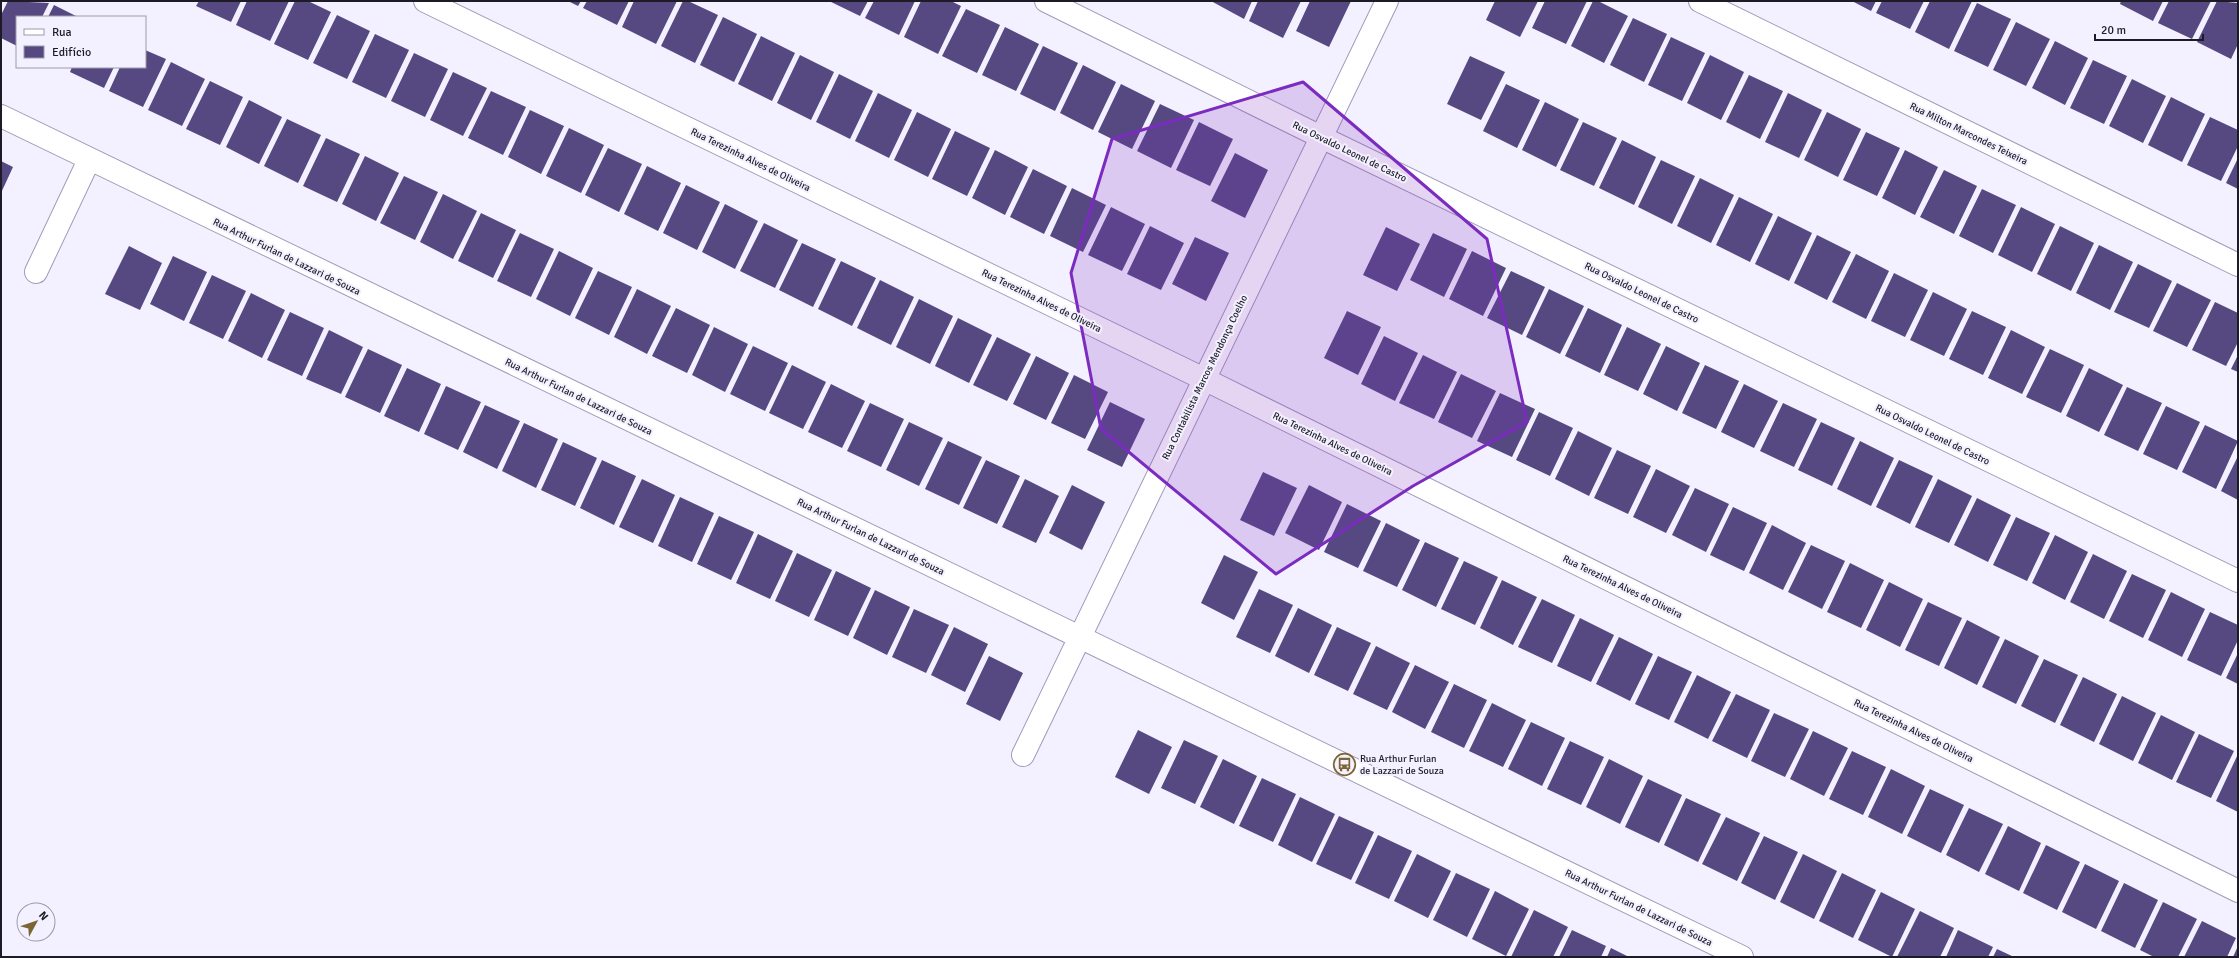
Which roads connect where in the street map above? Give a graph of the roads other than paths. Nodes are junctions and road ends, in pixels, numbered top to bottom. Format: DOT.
graph roads {
  1 [pos="425,1"];
  2 [pos="1046,1"];
  3 [pos="1387,1"];
  4 [pos="1700,1"];
  5 [pos="1,116"];
  6 [pos="1321,137"];
  7 [pos="88,160"];
  8 [pos="2238,266"];
  9 [pos="36,272"];
  10 [pos="1204,379"];
  11 [pos="2238,581"];
  12 [pos="1079,636"];
  13 [pos="1023,755"];
  14 [pos="2238,891"];
  15 [pos="1742,957"];
  1 -- 10 [label="street, Rua Terezinha Alves de Oliveira"];
  2 -- 6 [label="street, Rua Osvaldo Leonel de Castro"];
  3 -- 6 [label="street, Rua Contabilista Marcos Mendonça Coelho"];
  4 -- 8 [label="street, Rua Milton Marcondes Teixeira"];
  5 -- 7 [label="street, Rua Arthur Furlan de Lazzari de Souza"];
  6 -- 10 [label="street, Rua Contabilista Marcos Mendonça Coelho"];
  6 -- 11 [label="street, Rua Osvaldo Leonel de Castro"];
  7 -- 9 [label="street"];
  7 -- 12 [label="street, Rua Arthur Furlan de Lazzari de Souza"];
  10 -- 12 [label="street, Rua Contabilista Marcos Mendonça Coelho"];
  10 -- 14 [label="street, Rua Terezinha Alves de Oliveira"];
  12 -- 13 [label="street, Rua Contabilista Marcos Mendonça Coelho"];
  12 -- 15 [label="street, Rua Arthur Furlan de Lazzari de Souza"];
}
